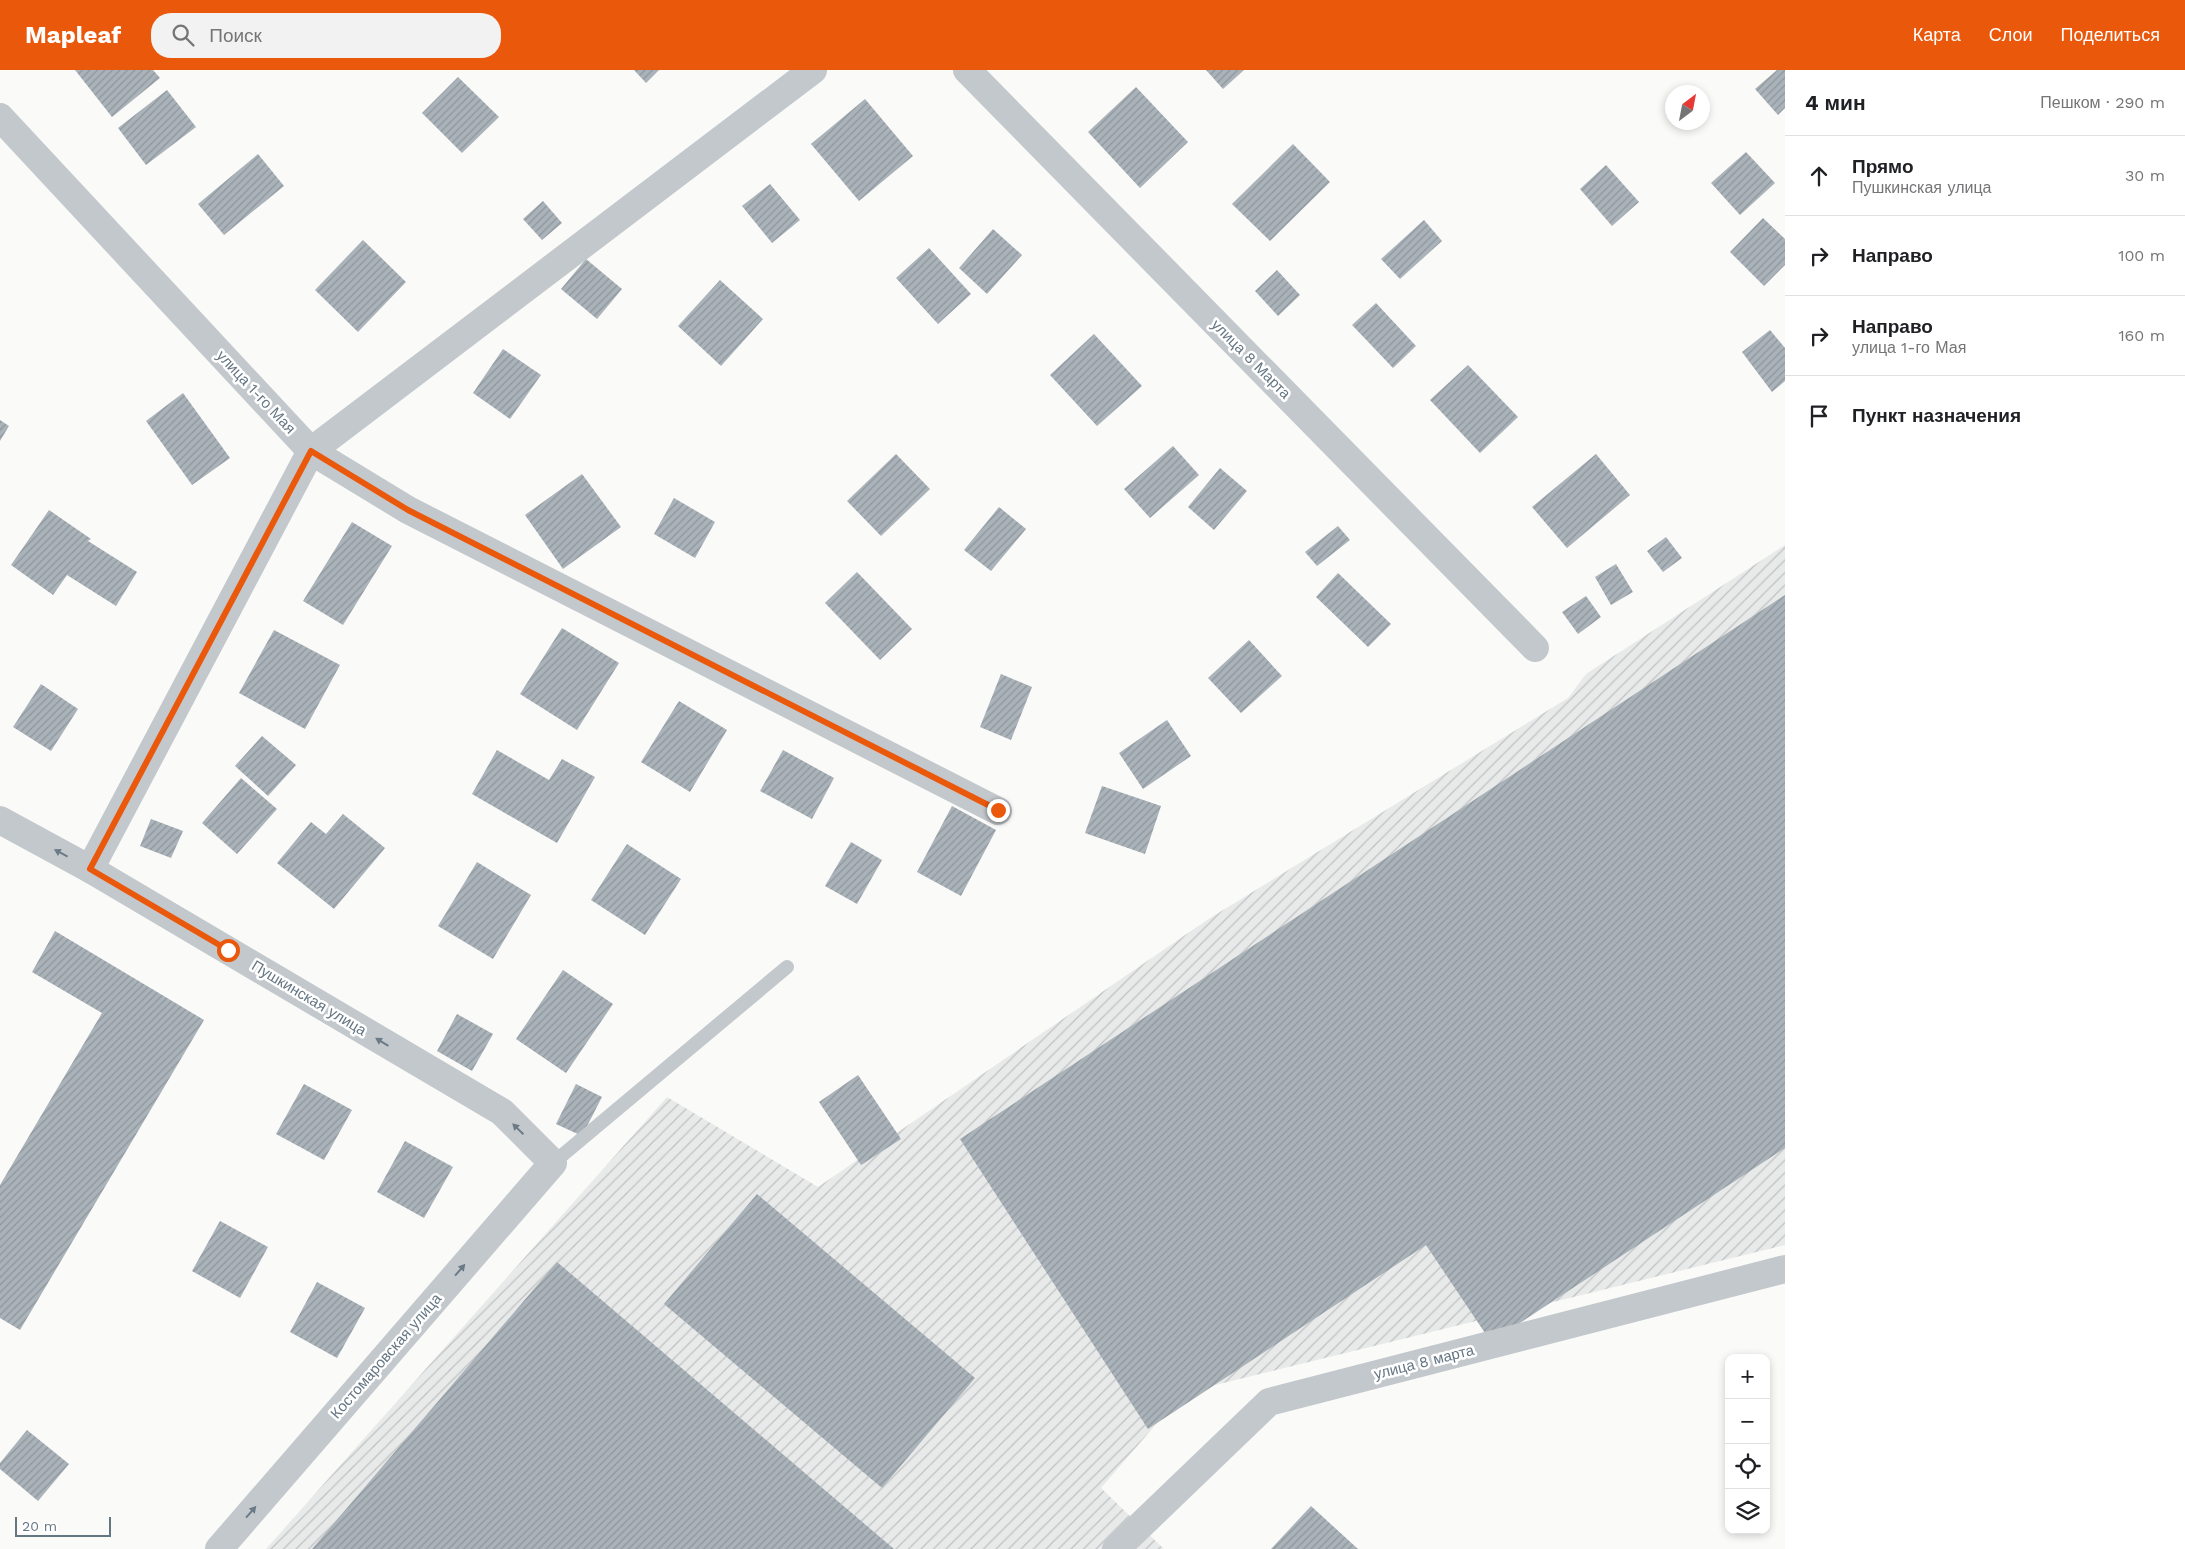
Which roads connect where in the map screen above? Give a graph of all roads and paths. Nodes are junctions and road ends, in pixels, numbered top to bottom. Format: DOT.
graph roads {
  1 [pos="813,70"];
  2 [pos="967,70"];
  3 [pos="0,117"];
  4 [pos="311,451"];
  5 [pos="1535,648"];
  6 [pos="998,810"];
  7 [pos="0,820"];
  8 [pos="90,869"];
  9 [pos="787,967"];
  10 [pos="553,1163"];
  11 [pos="1785,1269"];
  12 [pos="219,1549"];
  13 [pos="1116,1549"];
  1 -- 4 [label="street"];
  2 -- 5 [label="street, улица 8 Марта"];
  3 -- 4 [label="street, улица 1-го Мая"];
  4 -- 6 [label="street, улица 1-го Мая"];
  4 -- 8 [label="street"];
  8 -- 7 [label="street, Пушкинская улица, one-way"];
  10 -- 8 [label="street, Пушкинская улица, one-way"];
  9 -- 10 [label="lane"];
  12 -- 10 [label="street, Костомаровская улица, one-way"];
  11 -- 13 [label="street, улица 8 марта"];
}
